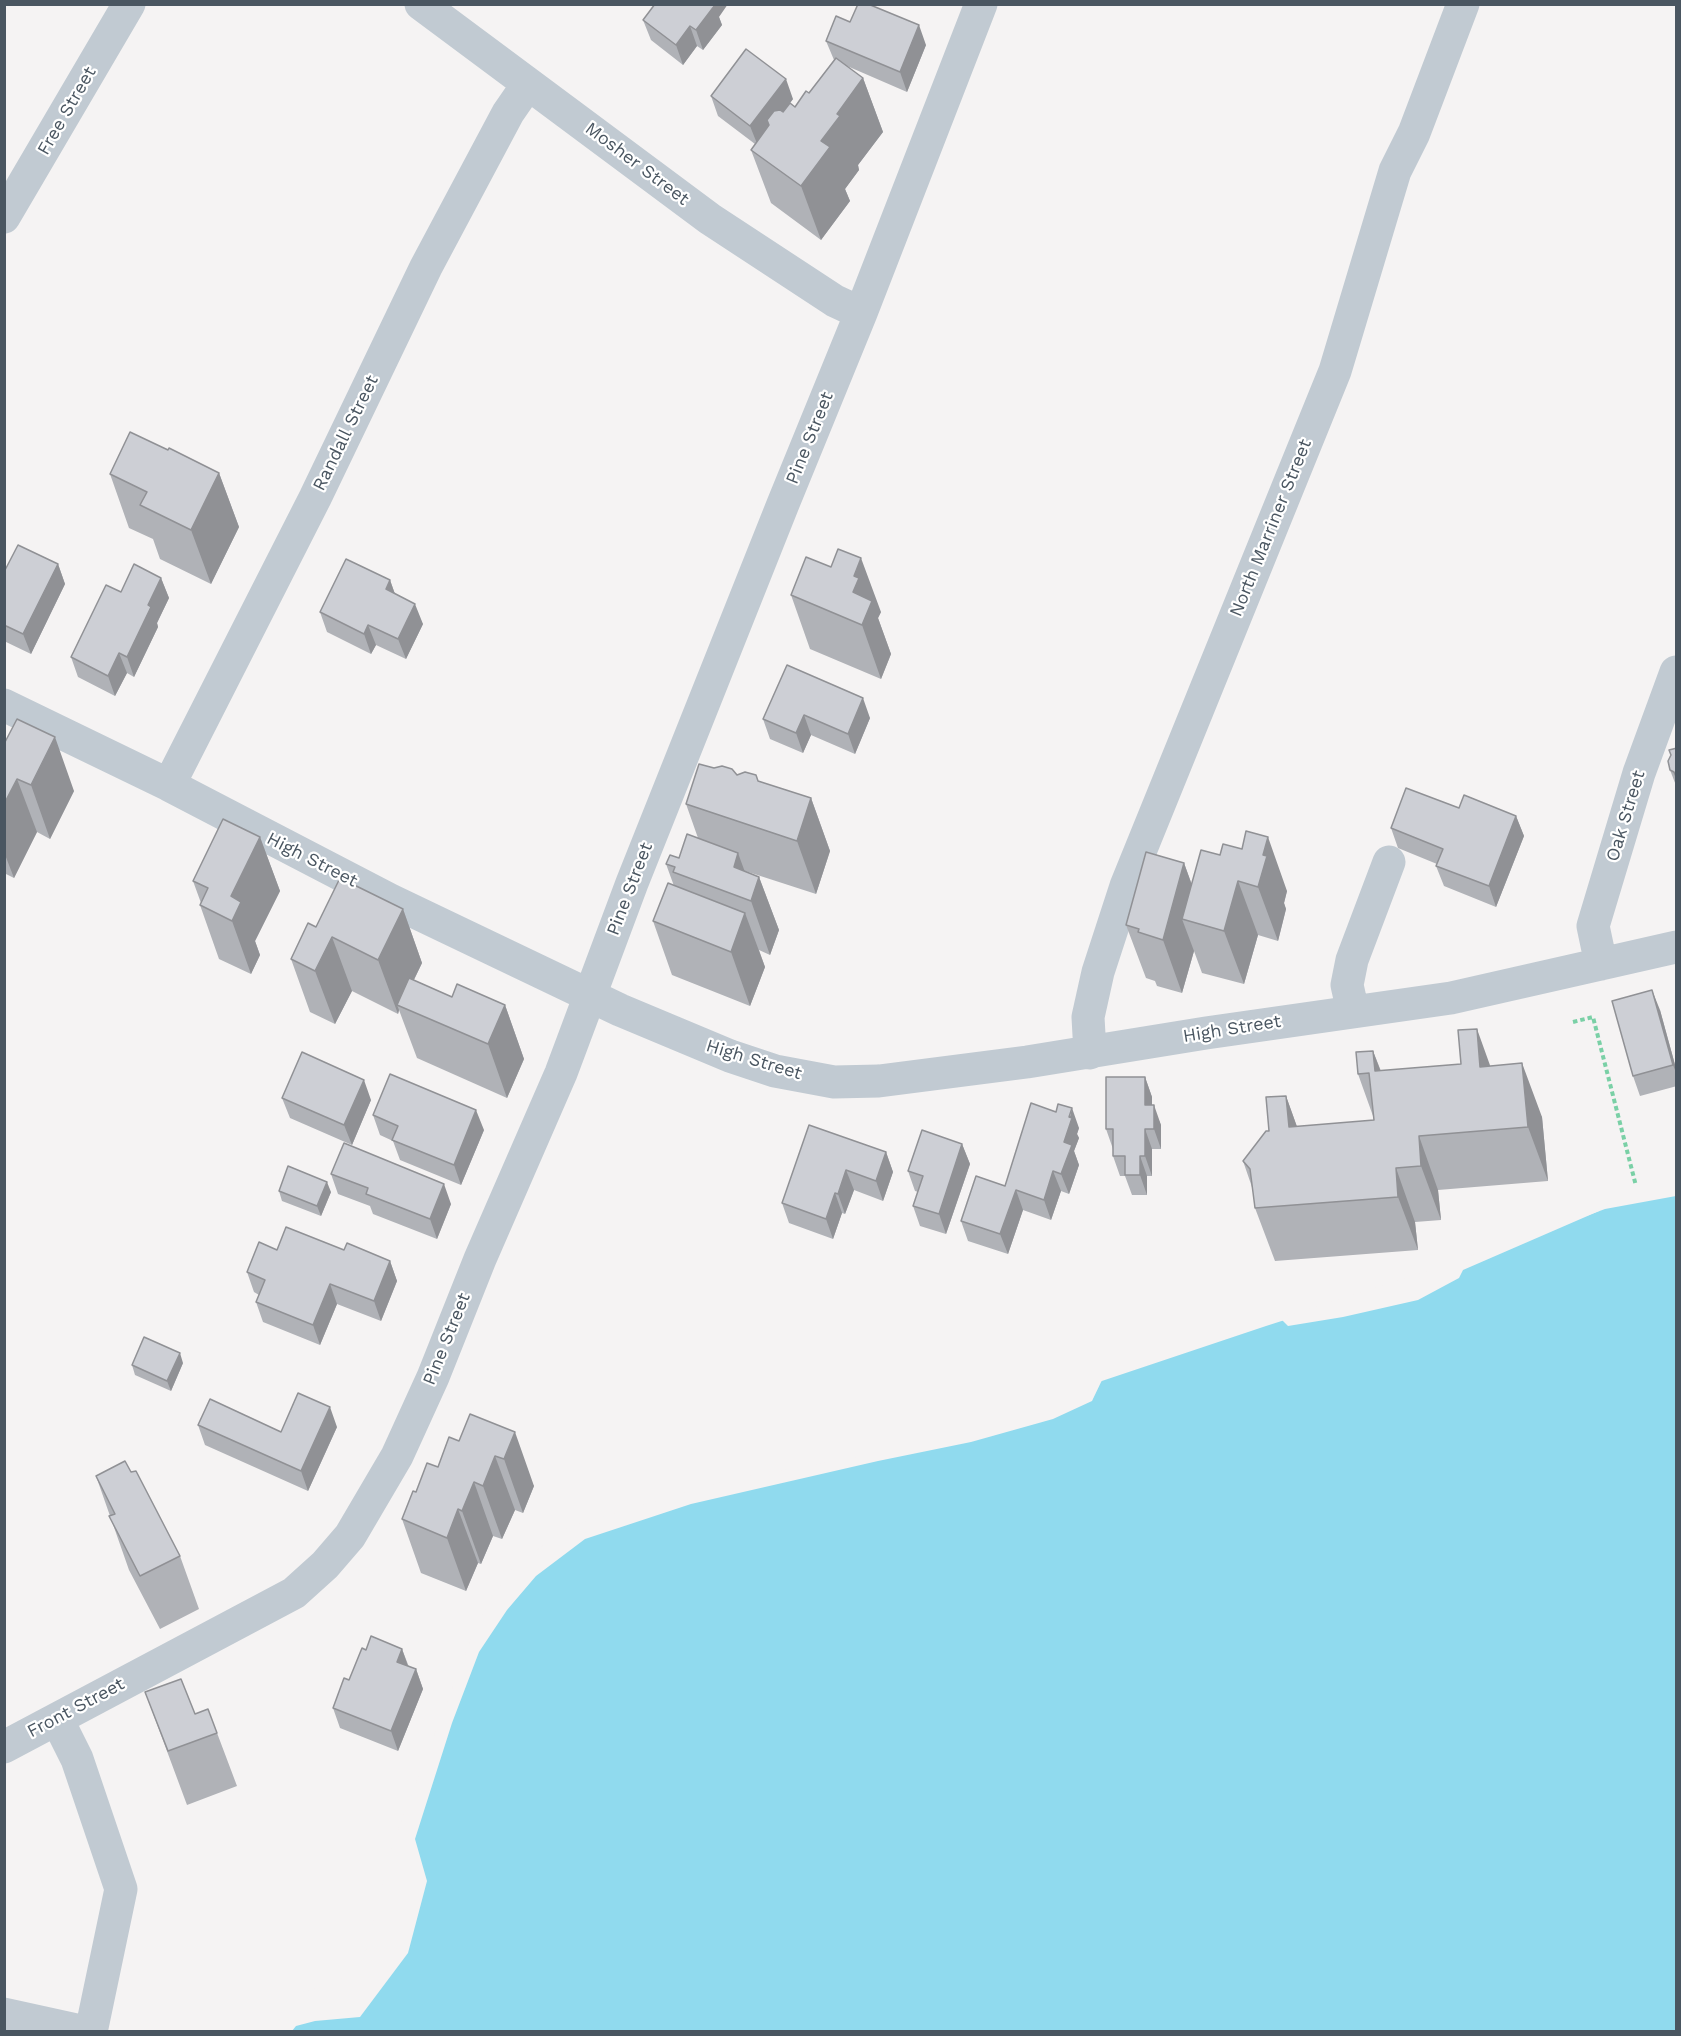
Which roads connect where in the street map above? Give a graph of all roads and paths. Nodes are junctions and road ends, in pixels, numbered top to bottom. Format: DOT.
graph roads {
  1 [pos="129,4"];
  2 [pos="421,4"];
  3 [pos="981,4"];
  4 [pos="1463,4"];
  5 [pos="528,84"];
  6 [pos="4,217"];
  7 [pos="861,313"];
  8 [pos="1677,672"];
  9 [pos="4,705"];
  10 [pos="169,785"];
  11 [pos="1389,862"];
  12 [pos="1677,947"];
  13 [pos="1601,964"];
  14 [pos="591,996"];
  15 [pos="1353,1012"];
  16 [pos="1573,1023"];
  17 [pos="1090,1053"];
  18 [pos="1636,1186"];
  19 [pos="147,1670"];
  20 [pos="57,1719"];
  21 [pos="4,1747"];
  22 [pos="4,2014"];
  23 [pos="86,2031"];
  24 [pos="91,2031"];
  1 -- 6 [label="street, Free Street"];
  2 -- 5 [label="street, Mosher Street"];
  3 -- 7 [label="street, Pine Street"];
  4 -- 17 [label="street, North Marriner Street"];
  5 -- 7 [label="street, Mosher Street"];
  5 -- 10 [label="street, Randall Street"];
  7 -- 14 [label="street, Pine Street"];
  8 -- 13 [label="street, Oak Street"];
  9 -- 10 [label="street, High Street"];
  10 -- 14 [label="street, High Street"];
  11 -- 15 [label="street"];
  12 -- 13 [label="street, High Street"];
  13 -- 15 [label="street, High Street"];
  14 -- 17 [label="street, High Street"];
  14 -- 19 [label="street, Pine Street"];
  15 -- 17 [label="street, High Street"];
  16 -- 18 [label="path"];
  19 -- 20 [label="street, Front Street"];
  20 -- 21 [label="street, Front Street"];
  20 -- 24 [label="street"];
  22 -- 23 [label="street"];
}
